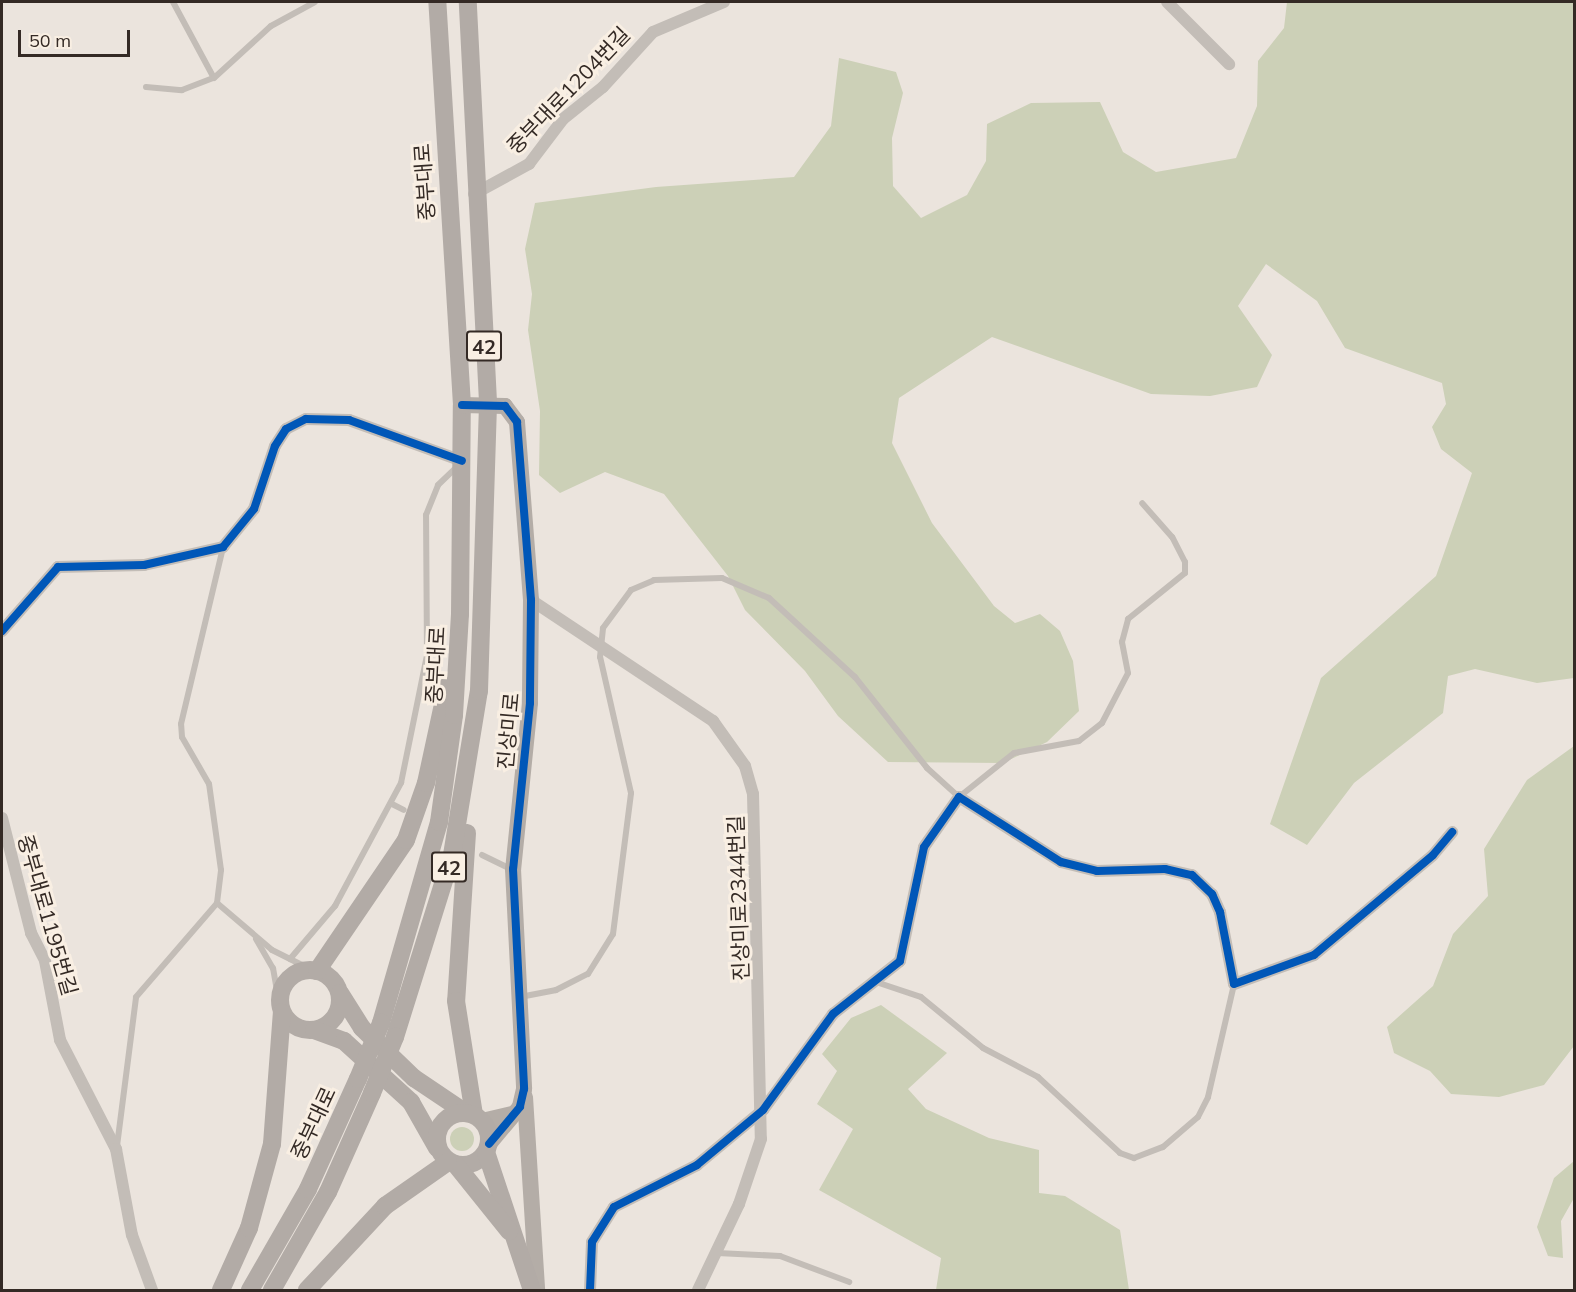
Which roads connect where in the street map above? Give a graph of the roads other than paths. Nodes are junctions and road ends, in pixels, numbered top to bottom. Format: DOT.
graph roads {
  1 [pos="173,2"];
  2 [pos="315,2"];
  3 [pos="437,2"];
  4 [pos="468,2"];
  5 [pos="724,2"];
  6 [pos="1167,2"];
  7 [pos="1229,64"];
  8 [pos="214,78"];
  9 [pos="146,87"];
  10 [pos="474,195"];
  11 [pos="488,402"];
  12 [pos="462,405"];
  13 [pos="462,461"];
  14 [pos="1142,503"];
  15 [pos="224,547"];
  16 [pos="531,600"];
  17 [pos="460,614"];
  18 [pos="2,631"];
  19 [pos="601,643"];
  20 [pos="479,691"];
  21 [pos="959,797"];
  22 [pos="392,804"];
  23 [pos="404,810"];
  24 [pos="2,818"];
  25 [pos="1452,832"];
  26 [pos="482,855"];
  27 [pos="513,869"];
  28 [pos="217,903"];
  29 [pos="252,933"];
  30 [pos="290,959"];
  31 [pos="314,970"];
  32 [pos="876,982"];
  33 [pos="1234,984"];
  34 [pos="340,993"];
  35 [pos="517,997"];
  36 [pos="280,1007"];
  37 [pos="314,1030"];
  38 [pos="524,1089"];
  39 [pos="520,1107"];
  40 [pos="763,1110"];
  41 [pos="474,1116"];
  42 [pos="487,1148"];
  43 [pos="116,1149"];
  44 [pos="447,1158"];
  45 [pos="716,1253"];
  46 [pos="524,1259"];
  47 [pos="849,1282"];
  48 [pos="152,1290"];
  49 [pos="221,1290"];
  50 [pos="250,1290"];
  51 [pos="272,1290"];
  52 [pos="307,1290"];
  53 [pos="532,1290"];
  54 [pos="537,1290"];
  55 [pos="590,1290"];
  56 [pos="698,1290"];
  1 -- 8 [label="lane"];
  2 -- 8 [label="lane"];
  3 -- 12 [label="main road, 중부대로 / 42"];
  4 -- 10 [label="main road, 중부대로 / 42"];
  5 -- 10 [label="street, 중부대로1204번길"];
  6 -- 7 [label="street"];
  8 -- 9 [label="lane"];
  10 -- 11 [label="main road, 중부대로 / 42"];
  11 -- 12 [label="street"];
  11 -- 16 [label="street, 진상미로"];
  11 -- 20 [label="main road, 중부대로 / 42"];
  12 -- 13 [label="main road, 중부대로 / 42"];
  13 -- 15 [label="street"];
  13 -- 17 [label="main road, 중부대로 / 42"];
  13 -- 22 [label="lane"];
  14 -- 21 [label="lane"];
  15 -- 18 [label="street"];
  15 -- 28 [label="lane"];
  16 -- 19 [label="street, 진상미로2344번길"];
  16 -- 27 [label="street, 진상미로"];
  17 -- 31 [label="main road"];
  17 -- 50 [label="main road, 중부대로 / 42, bridge"];
  19 -- 21 [label="lane"];
  19 -- 35 [label="lane"];
  19 -- 40 [label="street, 진상미로2344번길"];
  20 -- 41 [label="main road"];
  20 -- 51 [label="main road, 중부대로 / 42, bridge"];
  21 -- 32 [label="street"];
  21 -- 33 [label="street"];
  22 -- 23 [label="lane"];
  22 -- 30 [label="lane"];
  24 -- 43 [label="street, 중부대로1195번길"];
  25 -- 33 [label="street"];
  26 -- 27 [label="lane"];
  27 -- 35 [label="street, 진상미로"];
  28 -- 29 [label="lane"];
  28 -- 43 [label="lane"];
  29 -- 30 [label="lane"];
  29 -- 36 [label="lane"];
  30 -- 31 [label="lane"];
  31 -- 34 [label="main road"];
  31 -- 36 [label="main road"];
  32 -- 33 [label="lane"];
  32 -- 40 [label="street"];
  34 -- 37 [label="main road"];
  34 -- 41 [label="main road"];
  35 -- 38 [label="street, 진상미로"];
  36 -- 37 [label="main road"];
  36 -- 49 [label="main road"];
  37 -- 44 [label="main road"];
  38 -- 39 [label="street, 진상미로"];
  38 -- 54 [label="street"];
  39 -- 41 [label="street"];
  39 -- 42 [label="street"];
  40 -- 45 [label="street, 진상미로2344번길"];
  40 -- 55 [label="street"];
  41 -- 42 [label="main road"];
  41 -- 44 [label="main road"];
  42 -- 44 [label="main road"];
  42 -- 46 [label="main road"];
  43 -- 48 [label="street, 중부대로1195번길"];
  44 -- 46 [label="main road"];
  44 -- 52 [label="main road"];
  45 -- 47 [label="lane"];
  45 -- 56 [label="street, 진상미로2344번길"];
  46 -- 53 [label="main road"];
}
